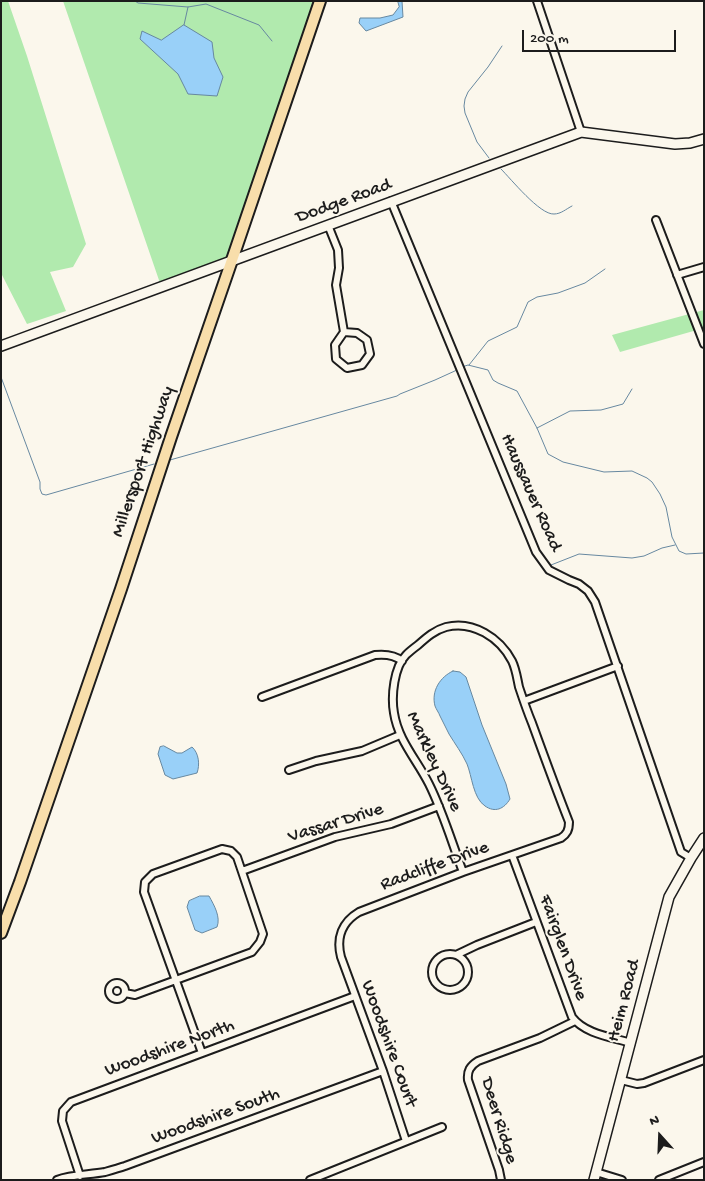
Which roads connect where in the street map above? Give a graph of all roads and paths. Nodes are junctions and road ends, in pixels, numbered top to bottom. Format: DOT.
graph roads {
  1 [pos="320,1"];
  2 [pos="537,1"];
  3 [pos="581,132"];
  4 [pos="704,139"];
  5 [pos="391,201"];
  6 [pos="656,220"];
  7 [pos="328,225"];
  8 [pos="232,260"];
  9 [pos="704,267"];
  10 [pos="677,275"];
  11 [pos="344,332"];
  12 [pos="704,344"];
  13 [pos="1,346"];
  14 [pos="402,661"];
  15 [pos="618,666"];
  16 [pos="262,697"];
  17 [pos="524,701"];
  18 [pos="400,735"];
  19 [pos="289,770"];
  20 [pos="439,806"];
  21 [pos="704,838"];
  22 [pos="512,855"];
  23 [pos="691,858"];
  24 [pos="242,872"];
  25 [pos="463,872"];
  26 [pos="536,922"];
  27 [pos="1,933"];
  28 [pos="456,955"];
  29 [pos="341,957"];
  30 [pos="176,980"];
  31 [pos="125,993"];
  32 [pos="355,996"];
  33 [pos="576,1021"];
  34 [pos="631,1043"];
  35 [pos="202,1053"];
  36 [pos="704,1060"];
  37 [pos="383,1071"];
  38 [pos="621,1080"];
  39 [pos="442,1127"];
  40 [pos="406,1141"];
  41 [pos="704,1162"];
  42 [pos="80,1176"];
  43 [pos="595,1176"];
  44 [pos="675,1177"];
  45 [pos="57,1180"];
  46 [pos="310,1180"];
  47 [pos="500,1180"];
  48 [pos="622,1180"];
  49 [pos="659,1180"];
  1 -- 8 [label="main road, Millersport Highway"];
  2 -- 3 [label="street"];
  3 -- 4 [label="street, Dodge Road"];
  3 -- 5 [label="street, Dodge Road"];
  5 -- 7 [label="street, Dodge Road"];
  5 -- 15 [label="street, Haussauer Road"];
  6 -- 10 [label="street"];
  7 -- 8 [label="street, Dodge Road"];
  7 -- 11 [label="street"];
  8 -- 13 [label="street, Dodge Road"];
  8 -- 27 [label="main road, Millersport Highway"];
  9 -- 10 [label="street"];
  10 -- 12 [label="street"];
  11 -- 11 [label="street"];
  14 -- 16 [label="street"];
  14 -- 17 [label="street, Markley Drive"];
  14 -- 18 [label="street, Markley Drive"];
  15 -- 17 [label="street"];
  15 -- 23 [label="street, Haussauer Road"];
  17 -- 22 [label="street, Radcliffe Drive"];
  18 -- 19 [label="street"];
  18 -- 20 [label="street, Markley Drive"];
  20 -- 24 [label="street, Vassar Drive"];
  20 -- 25 [label="street, Markley Drive"];
  21 -- 23 [label="street, Heim Road"];
  22 -- 25 [label="street, Radcliffe Drive"];
  22 -- 26 [label="street, Fairglen Drive"];
  23 -- 34 [label="street, Heim Road"];
  24 -- 30 [label="street"];
  24 -- 30 [label="street"];
  25 -- 29 [label="street, Radcliffe Drive"];
  26 -- 28 [label="street"];
  26 -- 33 [label="street, Fairglen Drive"];
  28 -- 28 [label="street"];
  29 -- 32 [label="street, Woodshire Court"];
  30 -- 31 [label="street"];
  30 -- 35 [label="street"];
  32 -- 35 [label="street, Woodshire North"];
  32 -- 37 [label="street, Woodshire Court"];
  33 -- 34 [label="street, Fairglen Drive"];
  33 -- 47 [label="street, Deer Ridge"];
  34 -- 38 [label="street, Heim Road"];
  35 -- 42 [label="street, Woodshire North"];
  36 -- 38 [label="street"];
  37 -- 40 [label="street, Woodshire Court"];
  37 -- 42 [label="street, Woodshire South"];
  38 -- 43 [label="street, Heim Road"];
  39 -- 40 [label="street"];
  40 -- 46 [label="street"];
  41 -- 44 [label="street"];
  42 -- 45 [label="street, Woodshire South"];
  43 -- 48 [label="street"];
  44 -- 49 [label="street"];
}
